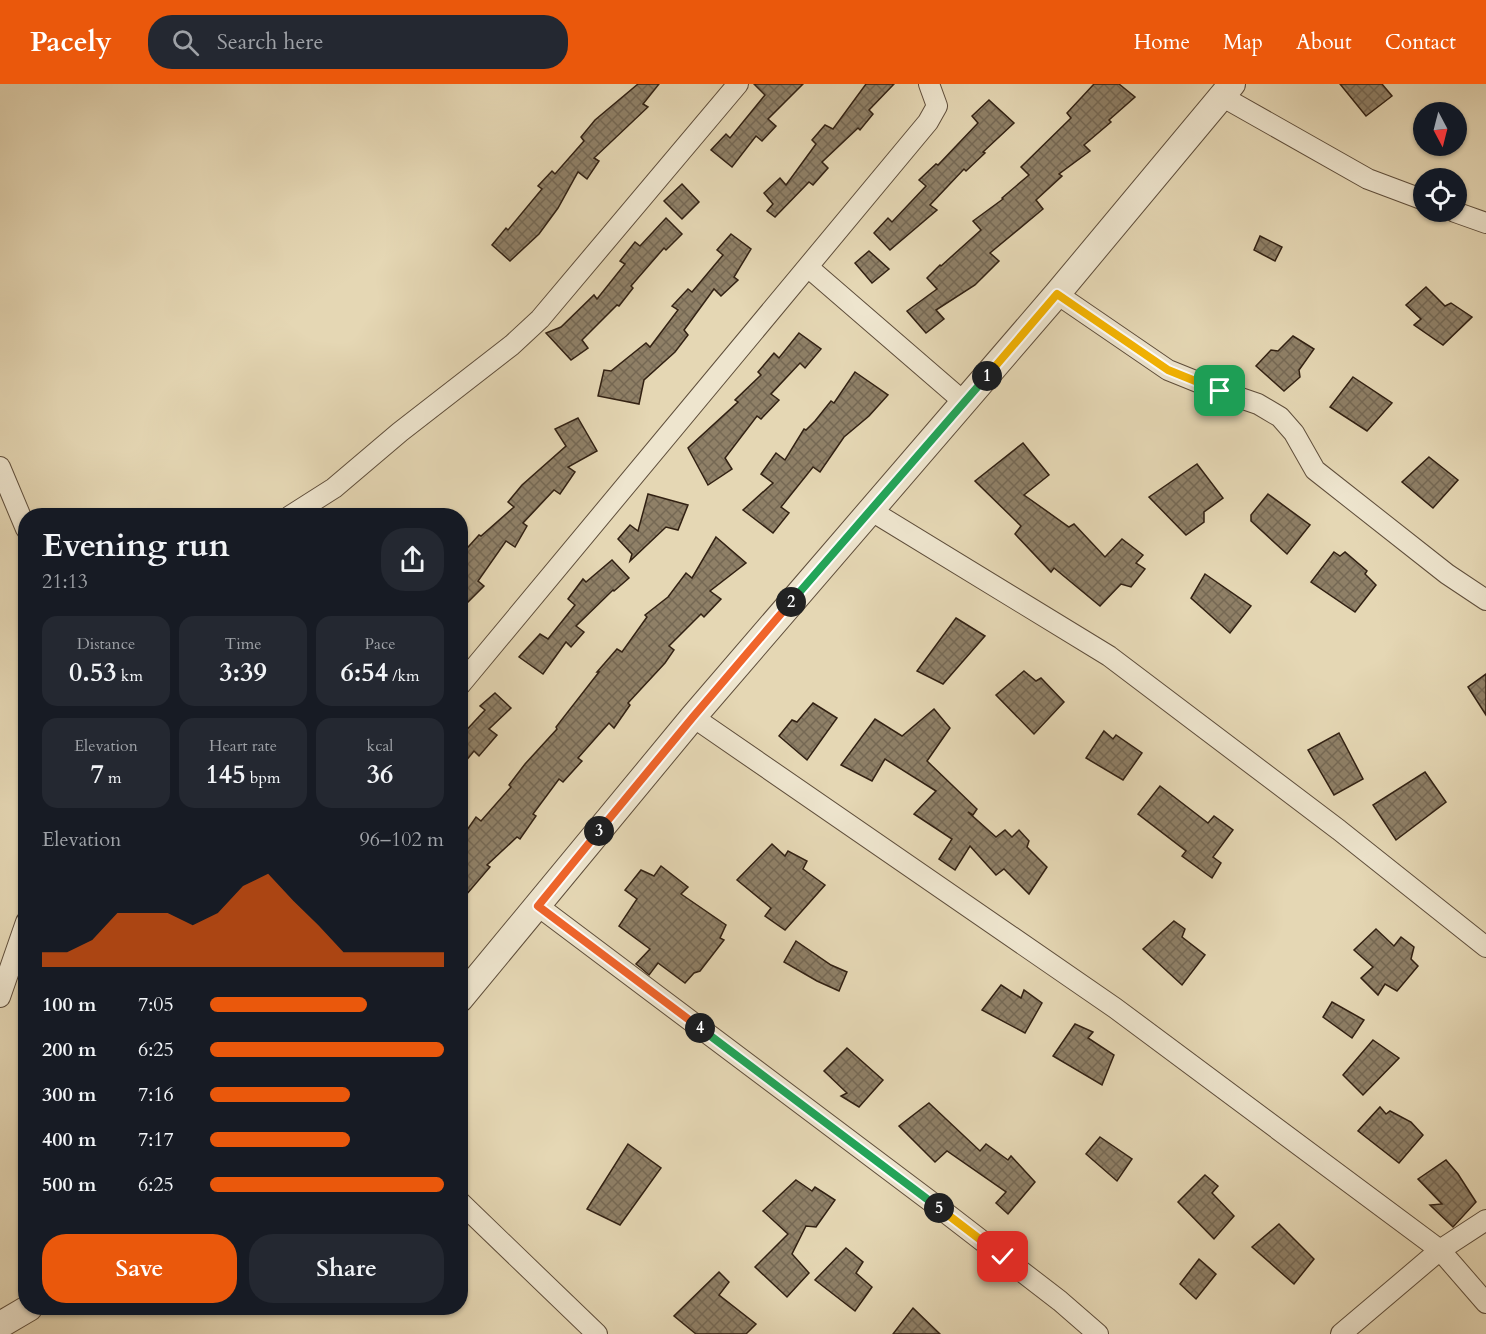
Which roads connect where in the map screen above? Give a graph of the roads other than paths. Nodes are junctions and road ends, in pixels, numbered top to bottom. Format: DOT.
graph roads {
  1 [pos="738,84"];
  2 [pos="929,84"];
  3 [pos="1227,90"];
  4 [pos="1413,196"];
  5 [pos="1467,216"];
  6 [pos="1486,223"];
  7 [pos="809,268"];
  8 [pos="1057,294"];
  9 [pos="964,402"];
  10 [pos="0,467"];
  11 [pos="303,508"];
  12 [pos="18,510"];
  13 [pos="870,510"];
  14 [pos="1486,600"];
  15 [pos="468,675"];
  16 [pos="693,717"];
  17 [pos="538,906"];
  18 [pos="18,944"];
  19 [pos="1486,947"];
  20 [pos="468,989"];
  21 [pos="0,997"];
  22 [pos="468,1210"];
  23 [pos="1486,1220"];
  24 [pos="1440,1250"];
  25 [pos="1486,1302"];
  26 [pos="18,1314"];
  27 [pos="0,1325"];
  28 [pos="597,1334"];
  29 [pos="1098,1334"];
  30 [pos="1341,1334"];
  1 -- 11 [label="street"];
  2 -- 7 [label="street"];
  3 -- 4 [label="street"];
  3 -- 8 [label="street"];
  5 -- 6 [label="street"];
  7 -- 9 [label="street"];
  7 -- 15 [label="street"];
  8 -- 9 [label="street"];
  8 -- 14 [label="street"];
  9 -- 13 [label="street"];
  10 -- 12 [label="street"];
  13 -- 16 [label="street"];
  13 -- 19 [label="street"];
  16 -- 17 [label="street"];
  16 -- 24 [label="street"];
  17 -- 20 [label="street"];
  17 -- 29 [label="street"];
  18 -- 21 [label="street"];
  22 -- 28 [label="street"];
  23 -- 24 [label="street"];
  24 -- 25 [label="street"];
  24 -- 30 [label="street"];
  26 -- 27 [label="street"];
}
